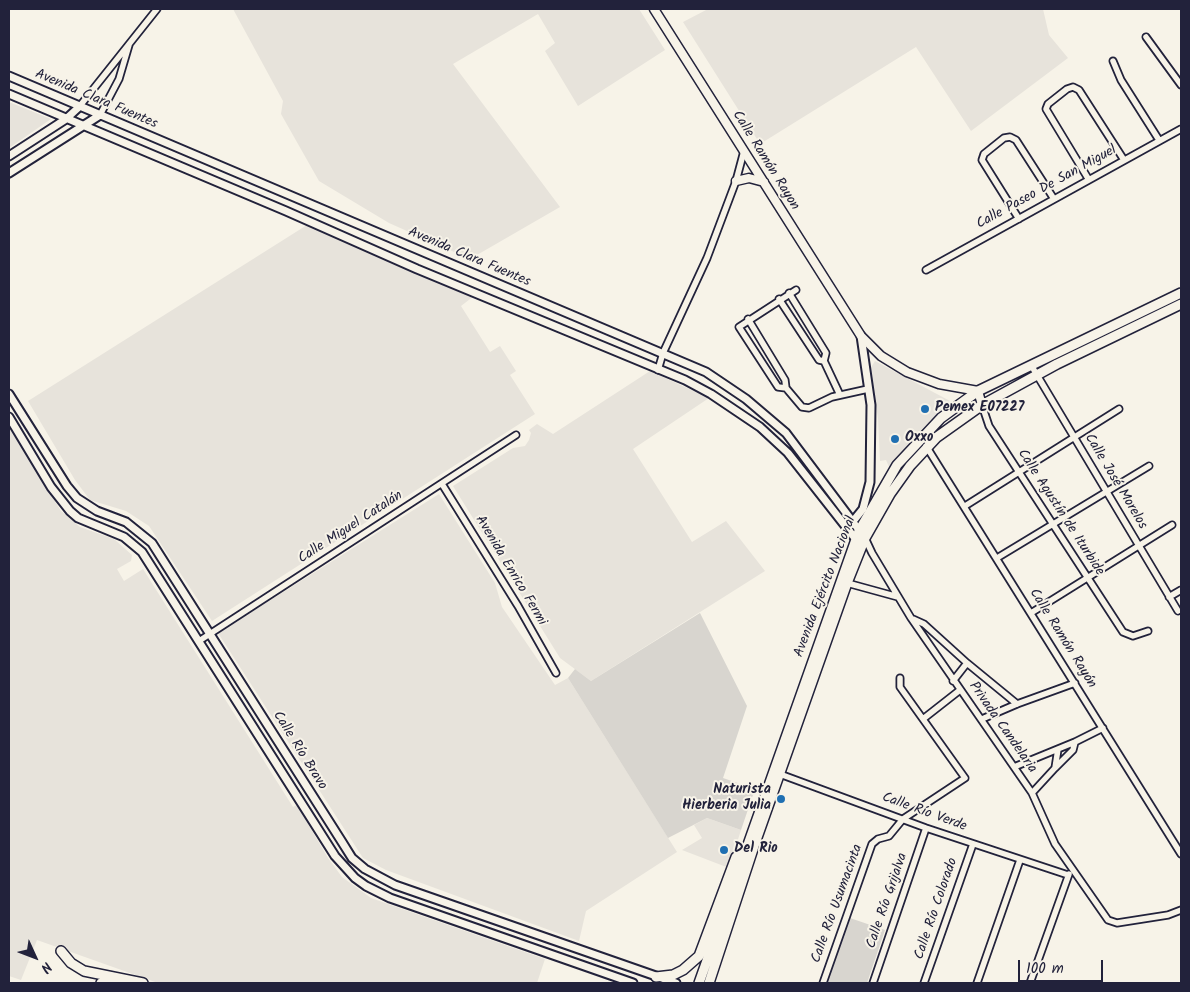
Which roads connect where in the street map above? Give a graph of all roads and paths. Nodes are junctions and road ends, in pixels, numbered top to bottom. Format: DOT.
graph roads {
  1 [pos="157,9"];
  2 [pos="654,9"];
  3 [pos="1146,37"];
  4 [pos="130,43"];
  5 [pos="1113,61"];
  6 [pos="9,76"];
  7 [pos="1181,85"];
  8 [pos="9,94"];
  9 [pos="80,107"];
  10 [pos="100,115"];
  11 [pos="66,119"];
  12 [pos="85,126"];
  13 [pos="1181,129"];
  14 [pos="1159,140"];
  15 [pos="744,151"];
  16 [pos="9,156"];
  17 [pos="1124,160"];
  18 [pos="9,172"];
  19 [pos="1089,180"];
  20 [pos="736,181"];
  21 [pos="764,182"];
  22 [pos="1054,199"];
  23 [pos="1018,219"];
  24 [pos="926,270"];
  25 [pos="796,290"];
  26 [pos="789,293"];
  27 [pos="1181,293"];
  28 [pos="779,299"];
  29 [pos="1181,304"];
  30 [pos="748,319"];
  31 [pos="861,336"];
  32 [pos="663,353"];
  33 [pos="824,362"];
  34 [pos="1031,365"];
  35 [pos="658,370"];
  36 [pos="1036,374"];
  37 [pos="786,388"];
  38 [pos="868,389"];
  39 [pos="978,391"];
  40 [pos="9,394"];
  41 [pos="840,395"];
  42 [pos="982,404"];
  43 [pos="1119,410"];
  44 [pos="9,417"];
  45 [pos="516,435"];
  46 [pos="1073,436"];
  47 [pos="920,439"];
  48 [pos="927,447"];
  49 [pos="1149,466"];
  50 [pos="1018,471"];
  51 [pos="442,484"];
  52 [pos="1107,492"];
  53 [pos="965,506"];
  54 [pos="853,522"];
  55 [pos="1053,525"];
  56 [pos="1172,525"];
  57 [pos="846,528"];
  58 [pos="860,539"];
  59 [pos="1138,545"];
  60 [pos="997,558"];
  61 [pos="1087,576"];
  62 [pos="847,583"];
  63 [pos="1181,590"];
  64 [pos="898,597"];
  65 [pos="1169,597"];
  66 [pos="1178,611"];
  67 [pos="1031,613"];
  68 [pos="911,618"];
  69 [pos="1148,631"];
  70 [pos="210,633"];
  71 [pos="199,641"];
  72 [pos="967,663"];
  73 [pos="556,673"];
  74 [pos="900,678"];
  75 [pos="953,681"];
  76 [pos="1075,683"];
  77 [pos="960,690"];
  78 [pos="1017,704"];
  79 [pos="923,718"];
  80 [pos="982,719"];
  81 [pos="1103,728"];
  82 [pos="1075,742"];
  83 [pos="1058,749"];
  84 [pos="1014,767"];
  85 [pos="1055,768"];
  86 [pos="776,772"];
  87 [pos="305,784"];
  88 [pos="1032,793"];
  89 [pos="297,796"];
  90 [pos="902,819"];
  91 [pos="926,828"];
  92 [pos="973,844"];
  93 [pos="744,852"];
  94 [pos="1181,854"];
  95 [pos="1020,860"];
  96 [pos="1070,873"];
  97 [pos="1181,910"];
  98 [pos="716,932"];
  99 [pos="552,939"];
  100 [pos="60,951"];
  101 [pos="546,951"];
  102 [pos="596,956"];
  103 [pos="593,968"];
  104 [pos="656,977"];
  105 [pos="101,983"];
  106 [pos="120,983"];
  107 [pos="143,983"];
  108 [pos="633,983"];
  109 [pos="676,983"];
  110 [pos="699,983"];
  111 [pos="705,983"];
  112 [pos="710,983"];
  113 [pos="823,983"];
  114 [pos="873,983"];
  115 [pos="924,983"];
  116 [pos="977,983"];
  117 [pos="1030,983"];
  1 -- 4 [label="street"];
  2 -- 15 [label="main road, Calle Ramón Rayon"];
  3 -- 7 [label="street"];
  4 -- 9 [label="street"];
  4 -- 10 [label="street"];
  5 -- 14 [label="street"];
  6 -- 9 [label="street, Avenida Clara Fuentes"];
  8 -- 11 [label="street, Avenida Clara Fuentes"];
  9 -- 10 [label="street, Avenida Clara Fuentes"];
  9 -- 11 [label="street"];
  10 -- 12 [label="street"];
  10 -- 32 [label="street, Avenida Clara Fuentes"];
  11 -- 12 [label="street, Avenida Clara Fuentes"];
  11 -- 16 [label="street"];
  12 -- 18 [label="street"];
  12 -- 35 [label="street, Avenida Clara Fuentes"];
  13 -- 14 [label="street, Calle Paseo De San Miguel"];
  14 -- 17 [label="street, Calle Paseo De San Miguel"];
  15 -- 20 [label="street"];
  15 -- 21 [label="main road, Calle Ramón Rayon"];
  17 -- 19 [label="street, Calle Paseo De San Miguel"];
  17 -- 19 [label="street"];
  19 -- 22 [label="street, Calle Paseo De San Miguel"];
  20 -- 21 [label="main road"];
  20 -- 32 [label="street"];
  21 -- 31 [label="main road, Calle Ramón Rayon"];
  22 -- 23 [label="street, Calle Paseo De San Miguel"];
  22 -- 23 [label="street"];
  23 -- 24 [label="street, Calle Paseo De San Miguel"];
  25 -- 26 [label="street"];
  26 -- 28 [label="street"];
  26 -- 33 [label="street"];
  27 -- 34 [label="main road, Avenida Ejército Nacional"];
  28 -- 30 [label="street"];
  28 -- 33 [label="street"];
  29 -- 36 [label="main road, Avenida Ejército Nacional"];
  30 -- 37 [label="street"];
  30 -- 37 [label="street"];
  31 -- 38 [label="street"];
  31 -- 39 [label="main road, Calle Ramón Rayon"];
  32 -- 35 [label="street"];
  32 -- 54 [label="street, Avenida Clara Fuentes"];
  33 -- 41 [label="street"];
  34 -- 36 [label="street, Calle José Morelos"];
  34 -- 39 [label="main road, Avenida Ejército Nacional"];
  35 -- 57 [label="street, Avenida Clara Fuentes"];
  36 -- 42 [label="main road, Avenida Ejército Nacional"];
  36 -- 46 [label="street, Calle José Morelos"];
  37 -- 41 [label="street"];
  38 -- 41 [label="street"];
  38 -- 54 [label="street"];
  39 -- 42 [label="main road"];
  39 -- 47 [label="main road, Avenida Ejército Nacional"];
  40 -- 70 [label="street, Calle Río Bravo"];
  42 -- 48 [label="main road, Avenida Ejército Nacional"];
  42 -- 50 [label="street, Calle Agustín de Iturbide"];
  43 -- 46 [label="street"];
  44 -- 71 [label="street, Calle Río Bravo"];
  45 -- 51 [label="street, Calle Miguel Catalán"];
  46 -- 50 [label="street"];
  46 -- 52 [label="street, Calle José Morelos"];
  47 -- 48 [label="street, Calle Ramón Rayón"];
  47 -- 58 [label="main road, Avenida Ejército Nacional"];
  48 -- 53 [label="street, Calle Ramón Rayón"];
  48 -- 58 [label="main road, Avenida Ejército Nacional"];
  49 -- 52 [label="street"];
  50 -- 53 [label="street"];
  50 -- 55 [label="street, Calle Agustín de Iturbide"];
  51 -- 70 [label="street, Calle Miguel Catalán"];
  51 -- 73 [label="street, Avenida Enrico Fermi"];
  52 -- 55 [label="street"];
  52 -- 59 [label="street, Calle José Morelos"];
  53 -- 60 [label="street, Calle Ramón Rayón"];
  54 -- 57 [label="street"];
  54 -- 58 [label="street, Avenida Clara Fuentes"];
  55 -- 60 [label="street"];
  55 -- 61 [label="street, Calle Agustín de Iturbide"];
  56 -- 59 [label="street"];
  57 -- 58 [label="street, Avenida Clara Fuentes"];
  58 -- 62 [label="main road, Avenida Ejército Nacional"];
  58 -- 64 [label="street, Privada Candelaria"];
  58 -- 86 [label="main road, Avenida Ejército Nacional"];
  59 -- 61 [label="street"];
  59 -- 65 [label="street, Calle José Morelos"];
  60 -- 67 [label="street, Calle Ramón Rayón"];
  61 -- 67 [label="street"];
  61 -- 69 [label="street, Calle Agustín de Iturbide"];
  62 -- 64 [label="street"];
  62 -- 86 [label="main road, Avenida Ejército Nacional"];
  63 -- 65 [label="street"];
  64 -- 68 [label="street, Privada Candelaria"];
  65 -- 66 [label="street, Calle José Morelos"];
  67 -- 76 [label="street, Calle Ramón Rayón"];
  68 -- 72 [label="street"];
  68 -- 75 [label="street, Privada Candelaria"];
  70 -- 71 [label="street, Calle Miguel Catalán"];
  70 -- 87 [label="street, Calle Río Bravo"];
  71 -- 89 [label="street, Calle Río Bravo"];
  72 -- 75 [label="street"];
  72 -- 78 [label="street"];
  74 -- 79 [label="street"];
  75 -- 77 [label="street, Privada Candelaria"];
  76 -- 78 [label="street"];
  76 -- 81 [label="street, Calle Ramón Rayón"];
  77 -- 79 [label="street"];
  77 -- 80 [label="street, Privada Candelaria"];
  78 -- 80 [label="street"];
  79 -- 90 [label="street"];
  80 -- 84 [label="street, Privada Candelaria"];
  81 -- 82 [label="street"];
  81 -- 94 [label="street, Calle Ramón Rayón"];
  82 -- 83 [label="street"];
  82 -- 85 [label="street"];
  83 -- 84 [label="street"];
  83 -- 85 [label="street"];
  84 -- 88 [label="street, Privada Candelaria"];
  85 -- 88 [label="street"];
  86 -- 90 [label="street, Calle Río Verde"];
  86 -- 93 [label="main road, Avenida Ejército Nacional"];
  86 -- 112 [label="main road, Avenida Ejército Nacional"];
  87 -- 89 [label="street"];
  87 -- 99 [label="street, Calle Río Bravo"];
  88 -- 96 [label="street, Privada Candelaria"];
  89 -- 101 [label="street, Calle Río Bravo"];
  90 -- 91 [label="street, Calle Río Verde"];
  90 -- 113 [label="street, Calle Río Usumacinta"];
  91 -- 92 [label="street, Calle Río Verde"];
  91 -- 114 [label="street, Calle Río Grijalva"];
  92 -- 95 [label="street, Calle Río Verde"];
  92 -- 115 [label="street, Calle Río Colorado"];
  93 -- 98 [label="main road, Avenida Ejército Nacional"];
  93 -- 104 [label="main road"];
  95 -- 96 [label="street, Calle Río Verde"];
  95 -- 116 [label="street"];
  96 -- 97 [label="street, Privada Candelaria"];
  96 -- 117 [label="street"];
  98 -- 110 [label="main road, Avenida Ejército Nacional"];
  98 -- 111 [label="main road"];
  99 -- 101 [label="street"];
  99 -- 102 [label="street, Calle Río Bravo"];
  100 -- 107 [label="main road"];
  101 -- 103 [label="street, Calle Río Bravo"];
  102 -- 103 [label="street"];
  102 -- 104 [label="street, Calle Río Bravo"];
  103 -- 108 [label="street, Calle Río Bravo"];
  104 -- 109 [label="street, Calle Río Bravo"];
  105 -- 106 [label="main road"];
}
